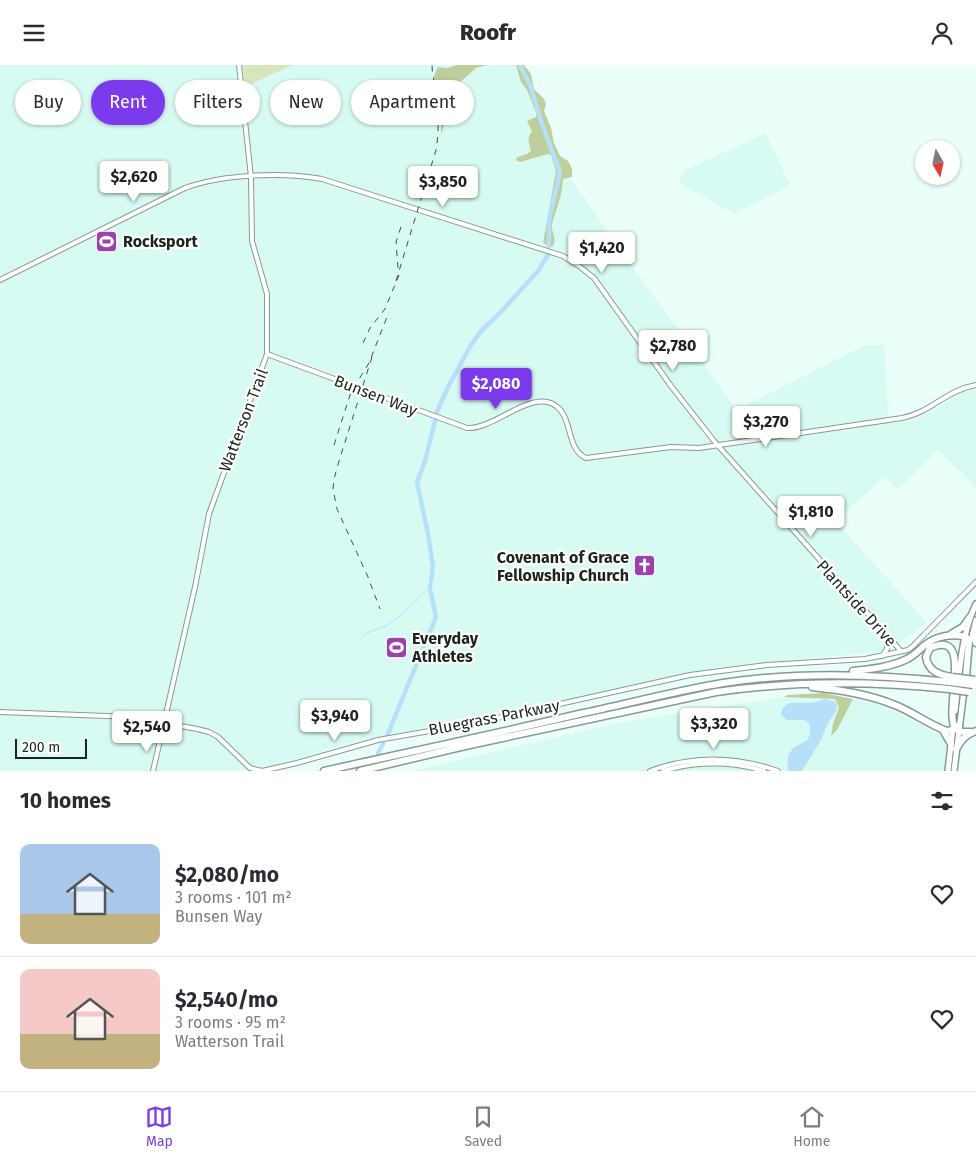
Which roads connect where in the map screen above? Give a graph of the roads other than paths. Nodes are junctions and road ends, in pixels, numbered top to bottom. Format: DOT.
graph roads {
  1 [pos="239,65"];
  2 [pos="251,177"];
  3 [pos="0,280"];
  4 [pos="267,355"];
  5 [pos="976,385"];
  6 [pos="717,445"];
  7 [pos="976,582"];
  8 [pos="976,604"];
  9 [pos="973,619"];
  10 [pos="969,636"];
  11 [pos="946,637"];
  12 [pos="888,638"];
  13 [pos="976,643"];
  14 [pos="901,651"];
  15 [pos="882,656"];
  16 [pos="824,676"];
  17 [pos="966,676"];
  18 [pos="950,683"];
  19 [pos="798,685"];
  20 [pos="974,686"];
  21 [pos="0,712"];
  22 [pos="165,722"];
  23 [pos="956,727"];
  24 [pos="942,729"];
  25 [pos="974,732"];
  26 [pos="954,747"];
  27 [pos="153,771"];
  28 [pos="324,771"];
  29 [pos="360,771"];
  30 [pos="650,771"];
  31 [pos="663,771"];
  32 [pos="764,771"];
  33 [pos="778,771"];
  34 [pos="948,771"];
  35 [pos="954,771"];
  1 -- 2 [label="street, Watterson Trail"];
  2 -- 3 [label="street, Plantside Drive"];
  2 -- 4 [label="street, Watterson Trail"];
  2 -- 6 [label="street, Plantside Drive"];
  4 -- 6 [label="street, Bunsen Way"];
  4 -- 22 [label="street, Watterson Trail"];
  5 -- 6 [label="street, Bunsen Way"];
  6 -- 12 [label="street, Plantside Drive"];
  7 -- 14 [label="street, Bluegrass Parkway"];
  8 -- 9 [label="main road"];
  9 -- 10 [label="main road"];
  9 -- 11 [label="highway"];
  10 -- 11 [label="highway"];
  10 -- 13 [label="highway"];
  10 -- 17 [label="highway"];
  10 -- 23 [label="main road"];
  11 -- 16 [label="highway"];
  12 -- 14 [label="street, Plantside Drive"];
  12 -- 15 [label="street"];
  14 -- 15 [label="street, Bluegrass Parkway"];
  15 -- 22 [label="street, Bluegrass Parkway"];
  16 -- 18 [label="highway"];
  16 -- 28 [label="highway"];
  17 -- 23 [label="main road"];
  18 -- 19 [label="highway"];
  18 -- 20 [label="highway, bridge"];
  18 -- 20 [label="highway, bridge"];
  18 -- 23 [label="highway"];
  19 -- 24 [label="highway"];
  19 -- 29 [label="highway"];
  21 -- 22 [label="street, Bluegrass Parkway"];
  22 -- 27 [label="street, Watterson Trail"];
  23 -- 24 [label="highway"];
  23 -- 25 [label="highway"];
  23 -- 26 [label="main road"];
  24 -- 26 [label="highway"];
  25 -- 26 [label="highway"];
  26 -- 34 [label="main road"];
  26 -- 35 [label="main road"];
  30 -- 33 [label="street"];
  31 -- 32 [label="street"];
}
